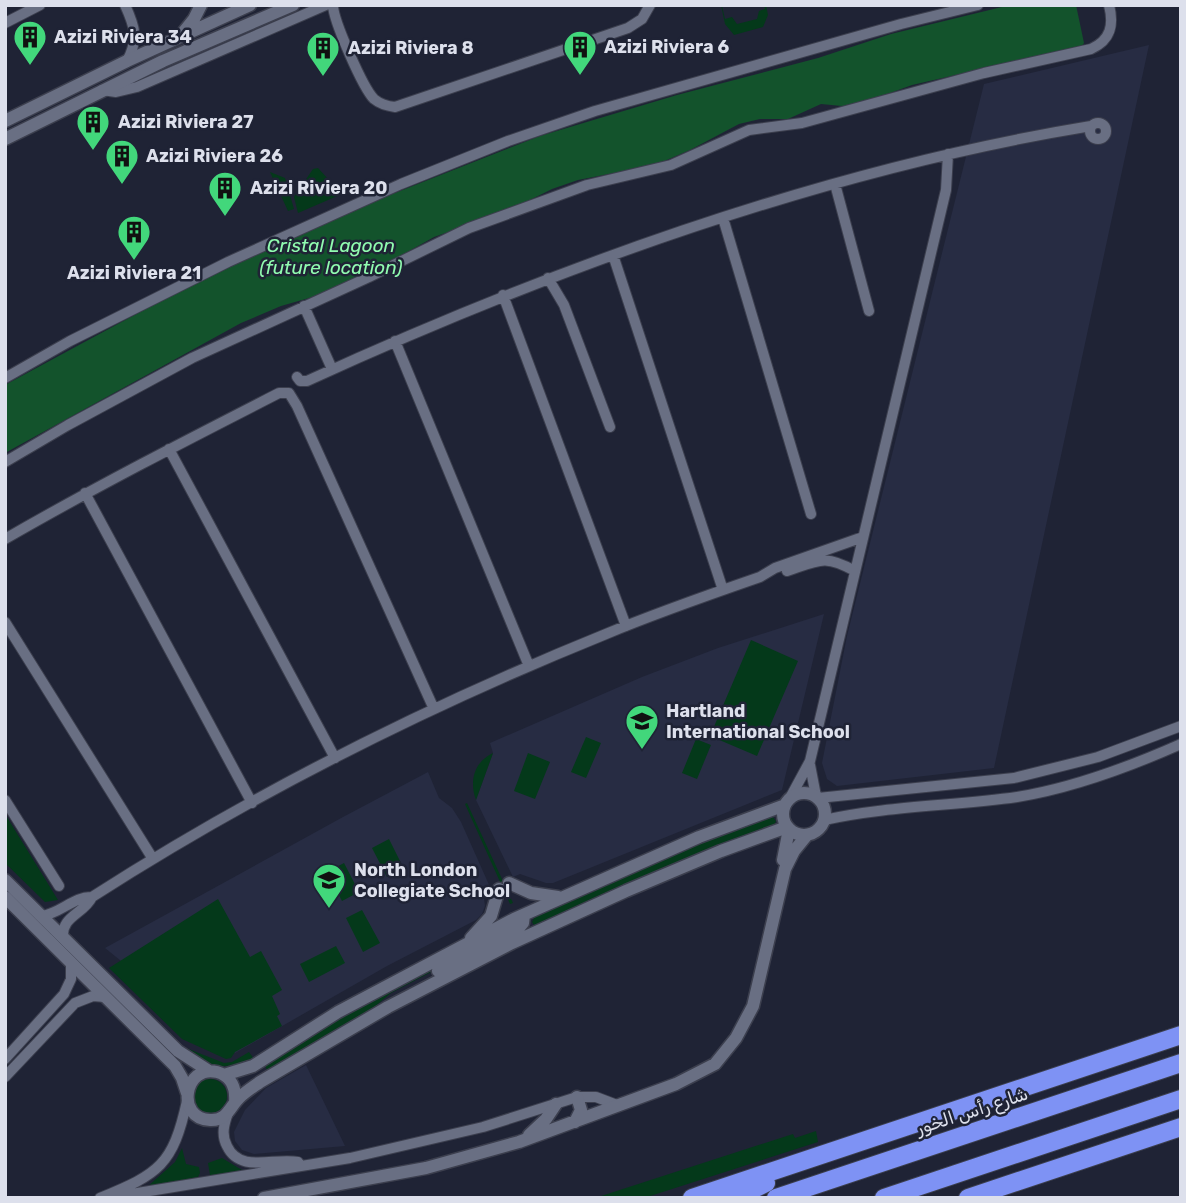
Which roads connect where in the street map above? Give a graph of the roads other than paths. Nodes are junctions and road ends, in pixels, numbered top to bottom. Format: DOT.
graph roads {
  1 [pos="40,5"];
  2 [pos="125,5"];
  3 [pos="201,5"];
  4 [pos="293,5"];
  5 [pos="326,5"];
  6 [pos="333,5"];
  7 [pos="650,5"];
  8 [pos="978,5"];
  9 [pos="1110,5"];
  10 [pos="242,7"];
  11 [pos="222,11"];
  12 [pos="5,23"];
  13 [pos="246,24"];
  14 [pos="232,30"];
  15 [pos="179,36"];
  16 [pos="127,61"];
  17 [pos="102,90"];
  18 [pos="5,121"];
  19 [pos="1091,126"];
  20 [pos="5,139"];
  21 [pos="948,154"];
  22 [pos="835,184"];
  23 [pos="723,218"];
  24 [pos="613,255"];
  25 [pos="548,278"];
  26 [pos="503,295"];
  27 [pos="304,306"];
  28 [pos="869,312"];
  29 [pos="395,341"];
  30 [pos="332,369"];
  31 [pos="5,377"];
  32 [pos="297,377"];
  33 [pos="610,427"];
  34 [pos="169,449"];
  35 [pos="5,462"];
  36 [pos="85,493"];
  37 [pos="811,514"];
  38 [pos="863,537"];
  39 [pos="5,539"];
  40 [pos="855,571"];
  41 [pos="760,577"];
  42 [pos="723,590"];
  43 [pos="5,622"];
  44 [pos="626,626"];
  45 [pos="529,666"];
  46 [pos="435,709"];
  47 [pos="1181,726"];
  48 [pos="1181,744"];
  49 [pos="335,758"];
  50 [pos="810,761"];
  51 [pos="817,797"];
  52 [pos="5,800"];
  53 [pos="787,801"];
  54 [pos="252,803"];
  55 [pos="824,820"];
  56 [pos="788,828"];
  57 [pos="807,835"];
  58 [pos="153,859"];
  59 [pos="5,880"];
  60 [pos="59,886"];
  61 [pos="5,897"];
  62 [pos="92,897"];
  63 [pos="562,897"];
  64 [pos="41,916"];
  65 [pos="522,927"];
  66 [pos="63,938"];
  67 [pos="467,944"];
  68 [pos="71,964"];
  69 [pos="105,997"];
  70 [pos="1181,1035"];
  71 [pos="5,1059"];
  72 [pos="1181,1063"];
  73 [pos="707,1068"];
  74 [pos="209,1072"];
  75 [pos="224,1075"];
  76 [pos="5,1077"];
  77 [pos="577,1097"];
  78 [pos="187,1098"];
  79 [pos="1181,1099"];
  80 [pos="556,1104"];
  81 [pos="617,1105"];
  82 [pos="232,1107"];
  83 [pos="575,1122"];
  84 [pos="1181,1127"];
  85 [pos="519,1142"];
  86 [pos="849,1145"];
  87 [pos="306,1164"];
  88 [pos="100,1198"];
  89 [pos="107,1198"];
  90 [pos="264,1198"];
  91 [pos="692,1198"];
  92 [pos="735,1198"];
  93 [pos="776,1198"];
  94 [pos="884,1198"];
  95 [pos="968,1198"];
  1 -- 12 [label="street"];
  2 -- 16 [label="street"];
  3 -- 15 [label="street"];
  4 -- 13 [label="street"];
  5 -- 17 [label="street"];
  6 -- 7 [label="street"];
  8 -- 31 [label="street"];
  9 -- 27 [label="street"];
  10 -- 11 [label="street"];
  10 -- 13 [label="street"];
  11 -- 14 [label="street"];
  11 -- 15 [label="street"];
  13 -- 14 [label="street"];
  14 -- 17 [label="street"];
  15 -- 16 [label="street"];
  16 -- 18 [label="street"];
  17 -- 20 [label="street"];
  19 -- 21 [label="street"];
  21 -- 22 [label="street"];
  21 -- 38 [label="street"];
  22 -- 23 [label="street"];
  22 -- 28 [label="street"];
  23 -- 24 [label="street"];
  23 -- 37 [label="street"];
  24 -- 25 [label="street"];
  24 -- 42 [label="street"];
  25 -- 26 [label="street"];
  25 -- 33 [label="street"];
  26 -- 29 [label="street"];
  26 -- 44 [label="street"];
  27 -- 30 [label="street"];
  27 -- 35 [label="street"];
  29 -- 30 [label="street"];
  29 -- 45 [label="street"];
  30 -- 32 [label="street"];
  34 -- 36 [label="street"];
  34 -- 46 [label="street"];
  34 -- 49 [label="street"];
  36 -- 39 [label="street"];
  36 -- 54 [label="street"];
  38 -- 40 [label="street"];
  38 -- 41 [label="street"];
  40 -- 41 [label="street"];
  40 -- 50 [label="street"];
  41 -- 42 [label="street"];
  42 -- 44 [label="street"];
  43 -- 58 [label="street"];
  44 -- 45 [label="street"];
  45 -- 46 [label="street"];
  46 -- 49 [label="street"];
  47 -- 51 [label="street"];
  48 -- 55 [label="street"];
  49 -- 54 [label="street"];
  50 -- 51 [label="street"];
  50 -- 53 [label="street"];
  51 -- 53 [label="street"];
  51 -- 55 [label="street"];
  52 -- 60 [label="street"];
  53 -- 56 [label="street"];
  53 -- 63 [label="street"];
  54 -- 58 [label="street"];
  55 -- 57 [label="street"];
  56 -- 57 [label="street"];
  56 -- 65 [label="street"];
  56 -- 73 [label="street"];
  57 -- 73 [label="street"];
  58 -- 62 [label="street"];
  59 -- 64 [label="street"];
  61 -- 68 [label="street"];
  62 -- 64 [label="street"];
  62 -- 66 [label="street"];
  63 -- 65 [label="street"];
  63 -- 67 [label="street"];
  64 -- 66 [label="street"];
  65 -- 67 [label="street"];
  65 -- 82 [label="street"];
  66 -- 74 [label="street"];
  67 -- 75 [label="street"];
  68 -- 69 [label="street"];
  68 -- 71 [label="street"];
  69 -- 76 [label="street"];
  69 -- 78 [label="street"];
  70 -- 86 [label="highway"];
  72 -- 93 [label="highway, شارع رأس الخور"];
  73 -- 81 [label="street"];
  74 -- 75 [label="street"];
  74 -- 78 [label="street"];
  75 -- 82 [label="street"];
  77 -- 80 [label="street"];
  77 -- 81 [label="street"];
  77 -- 83 [label="street"];
  78 -- 82 [label="street"];
  78 -- 88 [label="street"];
  79 -- 94 [label="highway"];
  80 -- 85 [label="street"];
  80 -- 87 [label="street"];
  81 -- 83 [label="street"];
  82 -- 87 [label="street"];
  83 -- 85 [label="street"];
  84 -- 95 [label="highway"];
  85 -- 90 [label="street"];
  86 -- 91 [label="highway"];
  86 -- 92 [label="highway"];
  87 -- 89 [label="street"];
}
